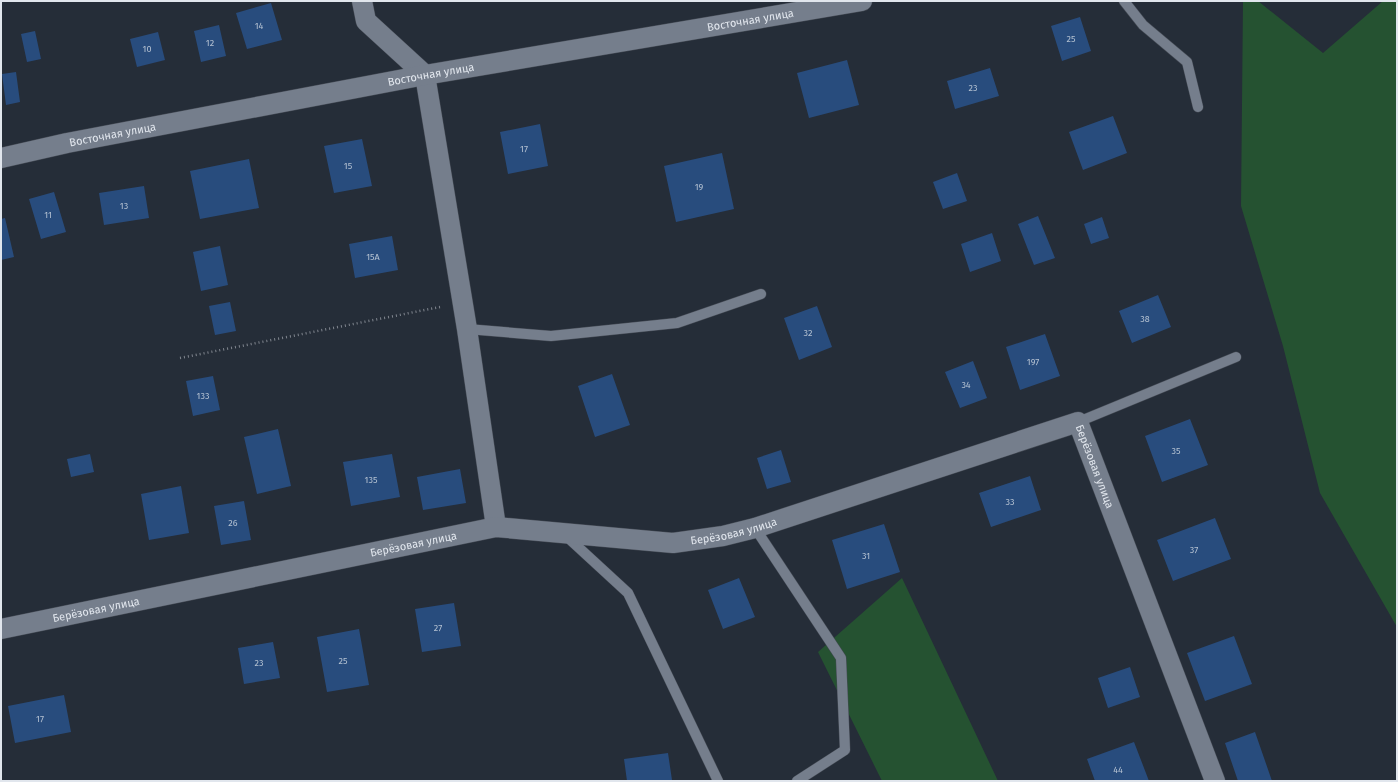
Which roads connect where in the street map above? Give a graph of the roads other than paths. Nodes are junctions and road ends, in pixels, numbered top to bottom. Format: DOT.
graph roads {
  1 [pos="362,1"];
  2 [pos="862,1"];
  3 [pos="1124,1"];
  4 [pos="425,74"];
  5 [pos="1198,107"];
  6 [pos="1,158"];
  7 [pos="761,294"];
  8 [pos="467,329"];
  9 [pos="1236,357"];
  10 [pos="1078,422"];
  11 [pos="496,527"];
  12 [pos="755,528"];
  13 [pos="562,533"];
  14 [pos="1,629"];
  15 [pos="718,781"];
  16 [pos="797,781"];
  17 [pos="1214,781"];
  1 -- 4 [label="street"];
  2 -- 4 [label="street, Восточная улица"];
  3 -- 5 [label="lane"];
  4 -- 6 [label="street, Восточная улица"];
  4 -- 8 [label="street"];
  7 -- 8 [label="lane"];
  8 -- 11 [label="street"];
  9 -- 10 [label="lane"];
  10 -- 12 [label="street, Берёзовая улица"];
  10 -- 17 [label="street, Берёзовая улица"];
  11 -- 13 [label="street, Берёзовая улица"];
  11 -- 14 [label="street, Берёзовая улица"];
  12 -- 13 [label="street, Берёзовая улица"];
  12 -- 16 [label="lane"];
  13 -- 15 [label="lane"];
}
